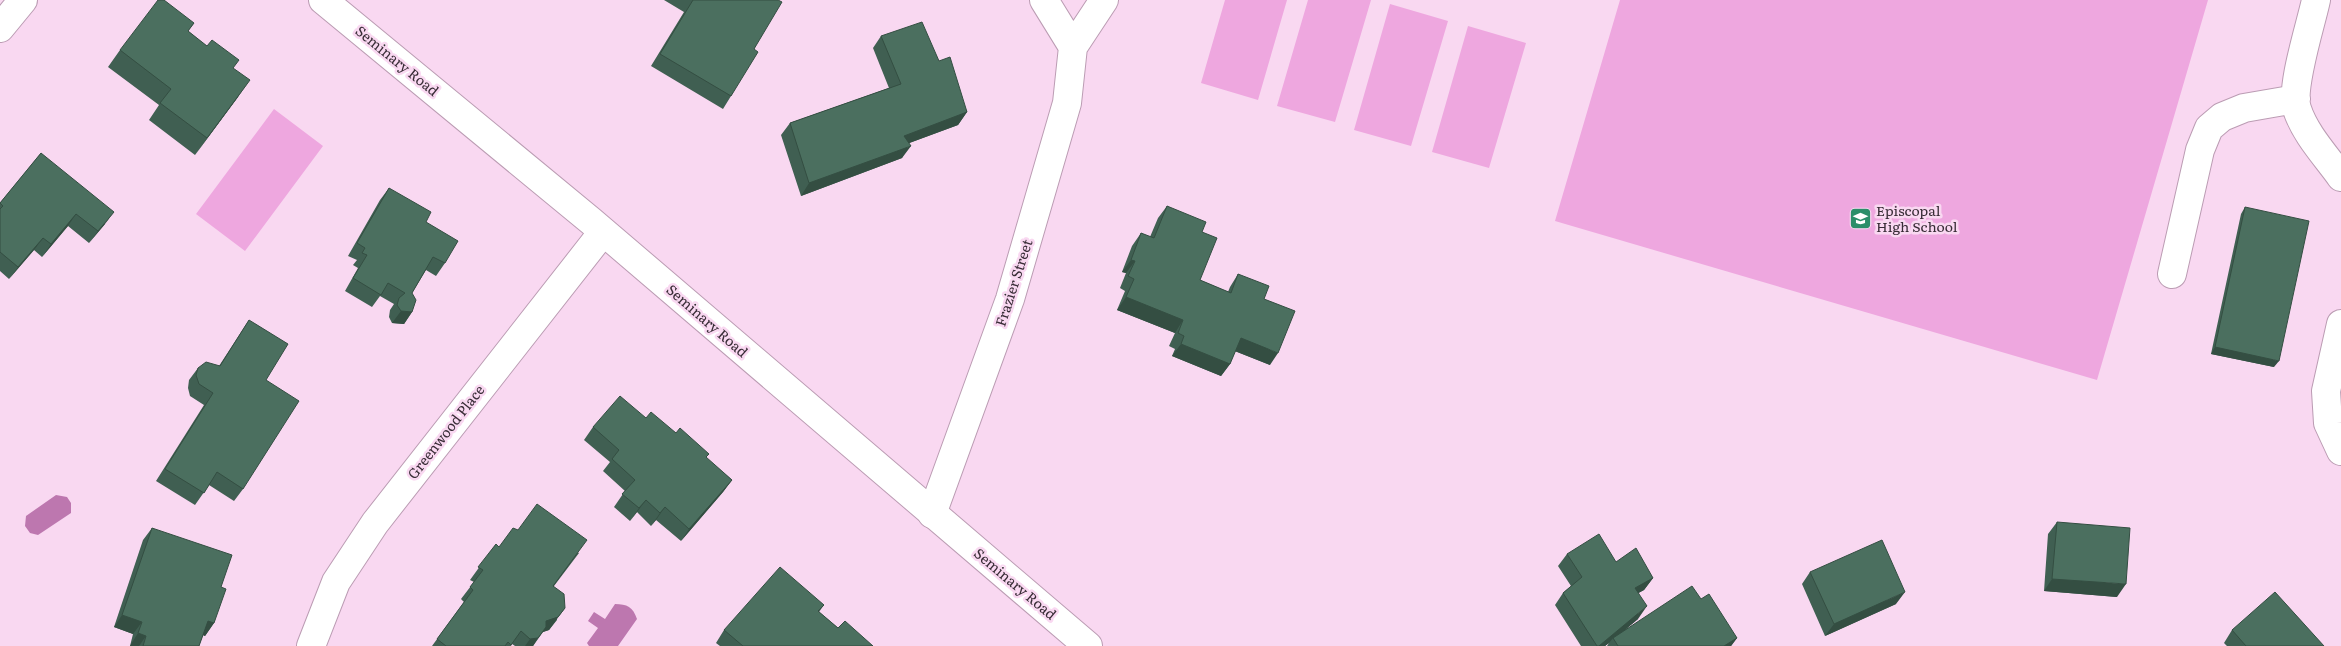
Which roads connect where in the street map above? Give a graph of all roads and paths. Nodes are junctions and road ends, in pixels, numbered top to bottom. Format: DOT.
graph roads {
  1 [pos="23,0"];
  2 [pos="322,0"];
  3 [pos="1044,0"];
  4 [pos="1104,0"];
  5 [pos="2316,0"];
  6 [pos="0,28"];
  7 [pos="1073,47"];
  8 [pos="2296,99"];
  9 [pos="2341,177"];
  10 [pos="603,232"];
  11 [pos="2172,274"];
  12 [pos="2341,324"];
  13 [pos="2341,451"];
  14 [pos="932,514"];
  15 [pos="311,646"];
  16 [pos="1088,646"];
  1 -- 6 [label="street"];
  2 -- 10 [label="street, Seminary Road"];
  3 -- 7 [label="street"];
  4 -- 7 [label="street"];
  5 -- 8 [label="street"];
  7 -- 14 [label="street, Frazier Street"];
  8 -- 9 [label="street"];
  8 -- 11 [label="street"];
  10 -- 14 [label="street, Seminary Road"];
  10 -- 15 [label="street, Greenwood Place"];
  12 -- 13 [label="street"];
  14 -- 16 [label="street, Seminary Road"];
}
